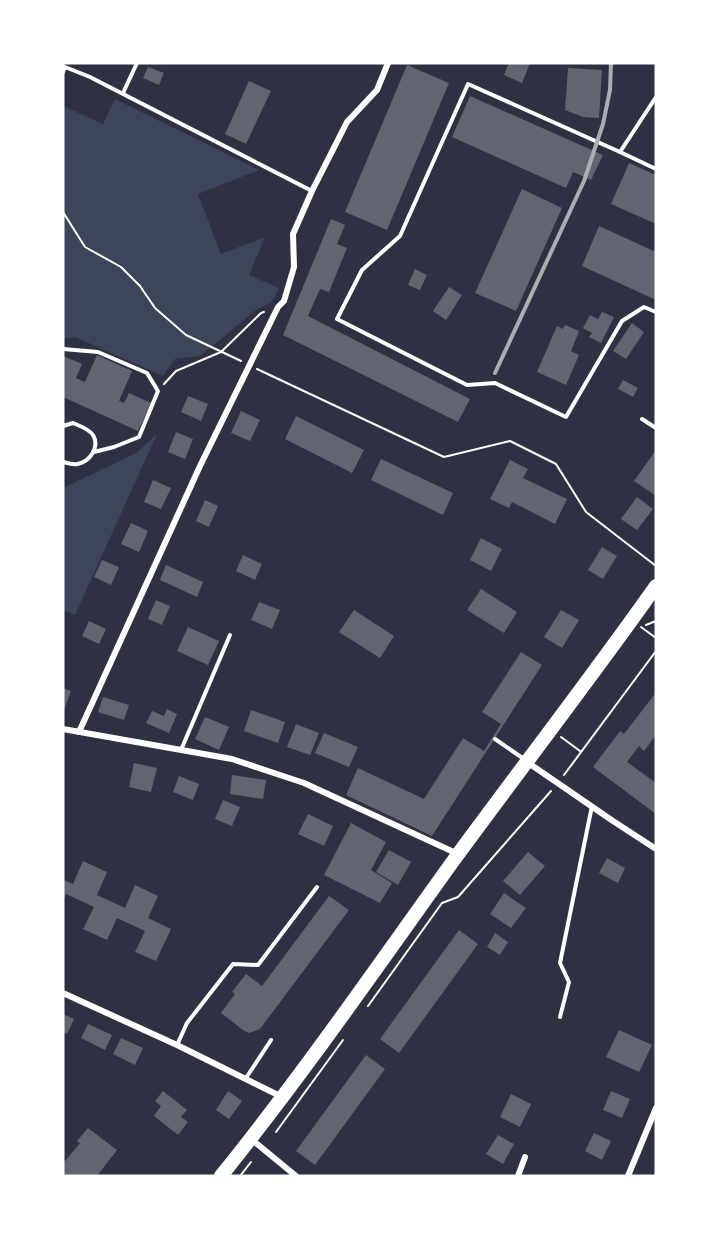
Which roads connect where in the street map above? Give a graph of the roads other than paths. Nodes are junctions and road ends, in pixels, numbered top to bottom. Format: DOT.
graph roads {
  1 [pos="137,63"];
  2 [pos="388,63"];
  3 [pos="65,67"];
  4 [pos="123,93"];
  5 [pos="656,97"];
  6 [pos="620,152"];
  7 [pos="656,169"];
  8 [pos="312,191"];
  9 [pos="656,312"];
  10 [pos="63,349"];
  11 [pos="642,419"];
  12 [pos="63,426"];
  13 [pos="656,428"];
  14 [pos="94,452"];
  15 [pos="63,462"];
  16 [pos="656,586"];
  17 [pos="231,635"];
  18 [pos="63,729"];
  19 [pos="79,732"];
  20 [pos="495,739"];
  21 [pos="181,750"];
  22 [pos="527,762"];
  23 [pos="592,806"];
  24 [pos="656,849"];
  25 [pos="458,855"];
  26 [pos="317,887"];
  27 [pos="63,993"];
  28 [pos="560,1017"];
  29 [pos="271,1040"];
  30 [pos="177,1045"];
  31 [pos="246,1079"];
  32 [pos="283,1097"];
  33 [pos="656,1108"];
  34 [pos="251,1139"];
  35 [pos="525,1157"];
  36 [pos="221,1176"];
  37 [pos="296,1176"];
  38 [pos="518,1176"];
  39 [pos="628,1176"];
  1 -- 4 [label="lane"];
  2 -- 8 [label="street"];
  3 -- 4 [label="lane"];
  4 -- 8 [label="lane"];
  5 -- 6 [label="lane"];
  6 -- 7 [label="lane"];
  6 -- 9 [label="lane"];
  8 -- 19 [label="street"];
  10 -- 14 [label="lane"];
  11 -- 13 [label="lane"];
  12 -- 14 [label="lane"];
  14 -- 15 [label="lane"];
  16 -- 22 [label="main road"];
  17 -- 21 [label="lane"];
  18 -- 19 [label="street"];
  19 -- 21 [label="street"];
  20 -- 22 [label="lane"];
  21 -- 25 [label="street"];
  22 -- 23 [label="street"];
  22 -- 25 [label="main road"];
  23 -- 24 [label="street"];
  23 -- 28 [label="lane"];
  25 -- 32 [label="main road"];
  26 -- 30 [label="lane"];
  27 -- 30 [label="street"];
  29 -- 31 [label="lane"];
  30 -- 31 [label="street"];
  31 -- 32 [label="street"];
  32 -- 34 [label="main road"];
  33 -- 39 [label="street"];
  34 -- 36 [label="main road"];
  34 -- 37 [label="street"];
  35 -- 38 [label="street"];
}
